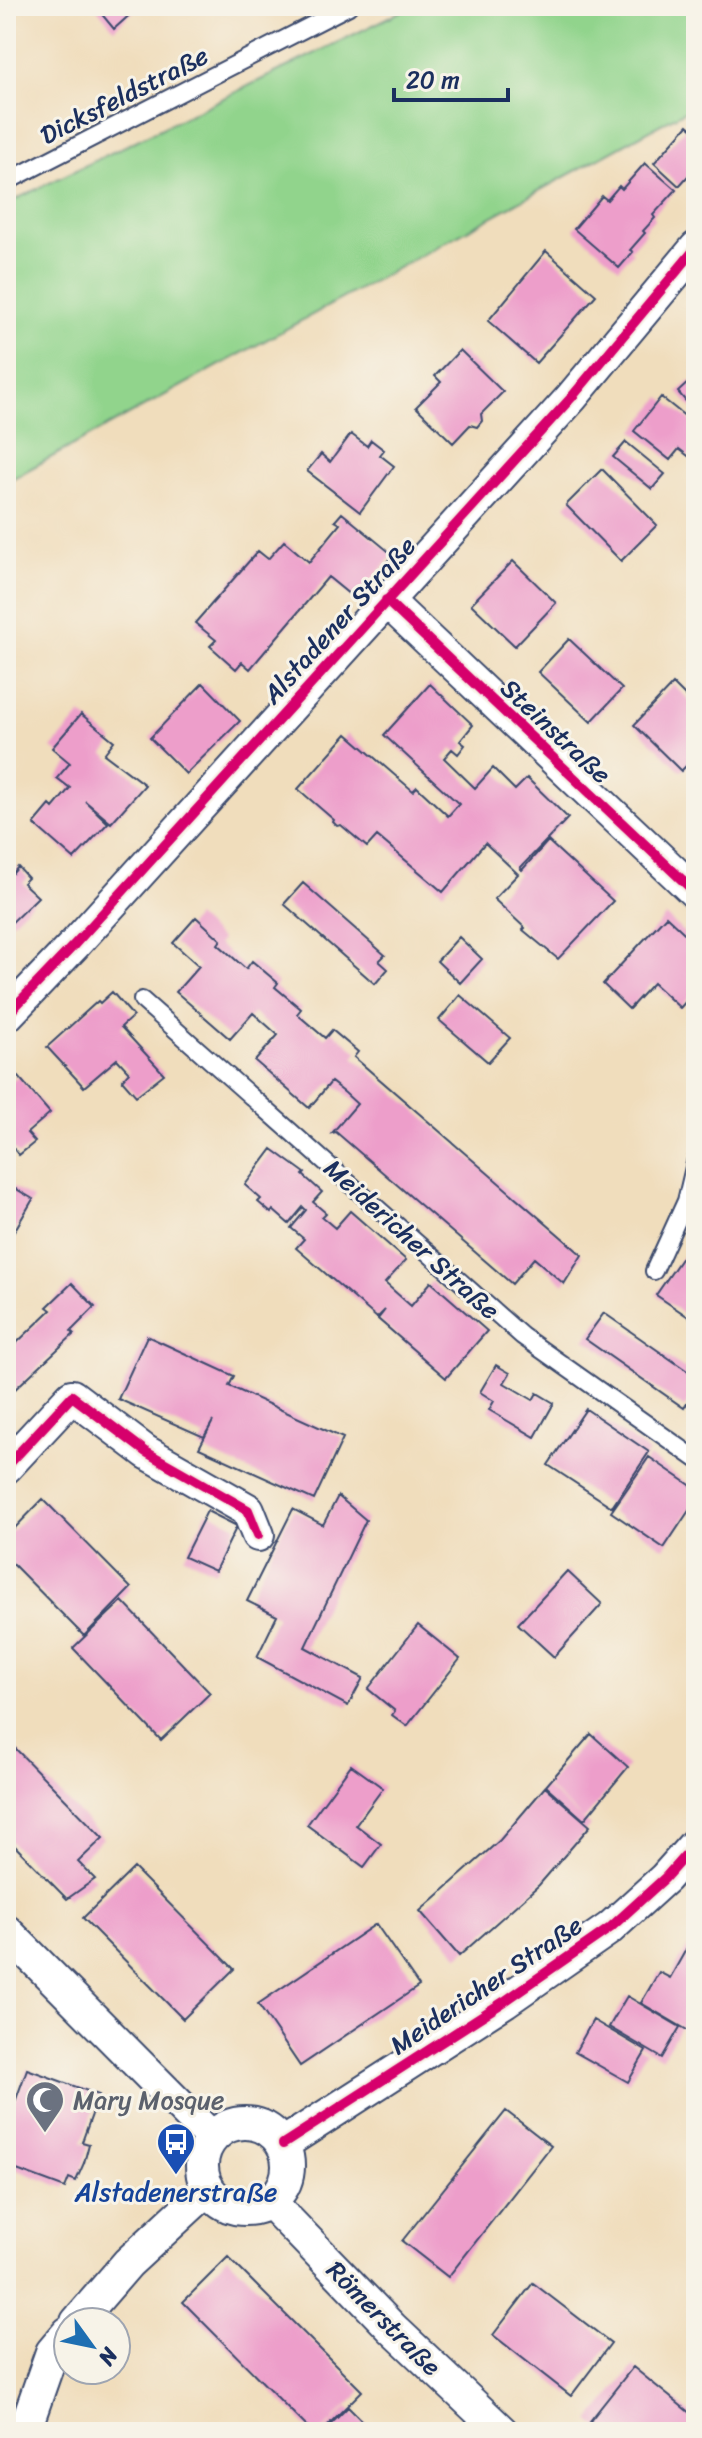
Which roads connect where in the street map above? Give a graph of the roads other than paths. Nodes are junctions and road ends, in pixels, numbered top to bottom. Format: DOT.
graph roads {
  1 [pos="349,6"];
  2 [pos="6,182"];
  3 [pos="696,248"];
  4 [pos="386,600"];
  5 [pos="696,893"];
  6 [pos="142,1000"];
  7 [pos="6,1016"];
  8 [pos="696,1159"];
  9 [pos="654,1271"];
  10 [pos="696,1459"];
  11 [pos="6,1467"];
  12 [pos="258,1535"];
  13 [pos="696,1843"];
  14 [pos="6,1931"];
  15 [pos="211,2137"];
  16 [pos="283,2144"];
  17 [pos="208,2189"];
  18 [pos="270,2202"];
  19 [pos="91,2306"];
  20 [pos="52,2352"];
  21 [pos="24,2432"];
  22 [pos="502,2432"];
  1 -- 2 [label="lane, Dicksfeldstraße"];
  3 -- 4 [label="street, Alstadener Straße"];
  4 -- 5 [label="street, Steinstraße"];
  4 -- 7 [label="street, Alstadener Straße"];
  6 -- 10 [label="lane, Meidericher Straße"];
  8 -- 9 [label="lane"];
  11 -- 12 [label="street"];
  13 -- 16 [label="street, Meidericher Straße"];
  14 -- 15 [label="street"];
  15 -- 16 [label="street"];
  15 -- 17 [label="street"];
  16 -- 18 [label="street"];
  17 -- 18 [label="street"];
  17 -- 19 [label="street"];
  18 -- 22 [label="street, Römerstraße"];
  20 -- 21 [label="street"];
}
